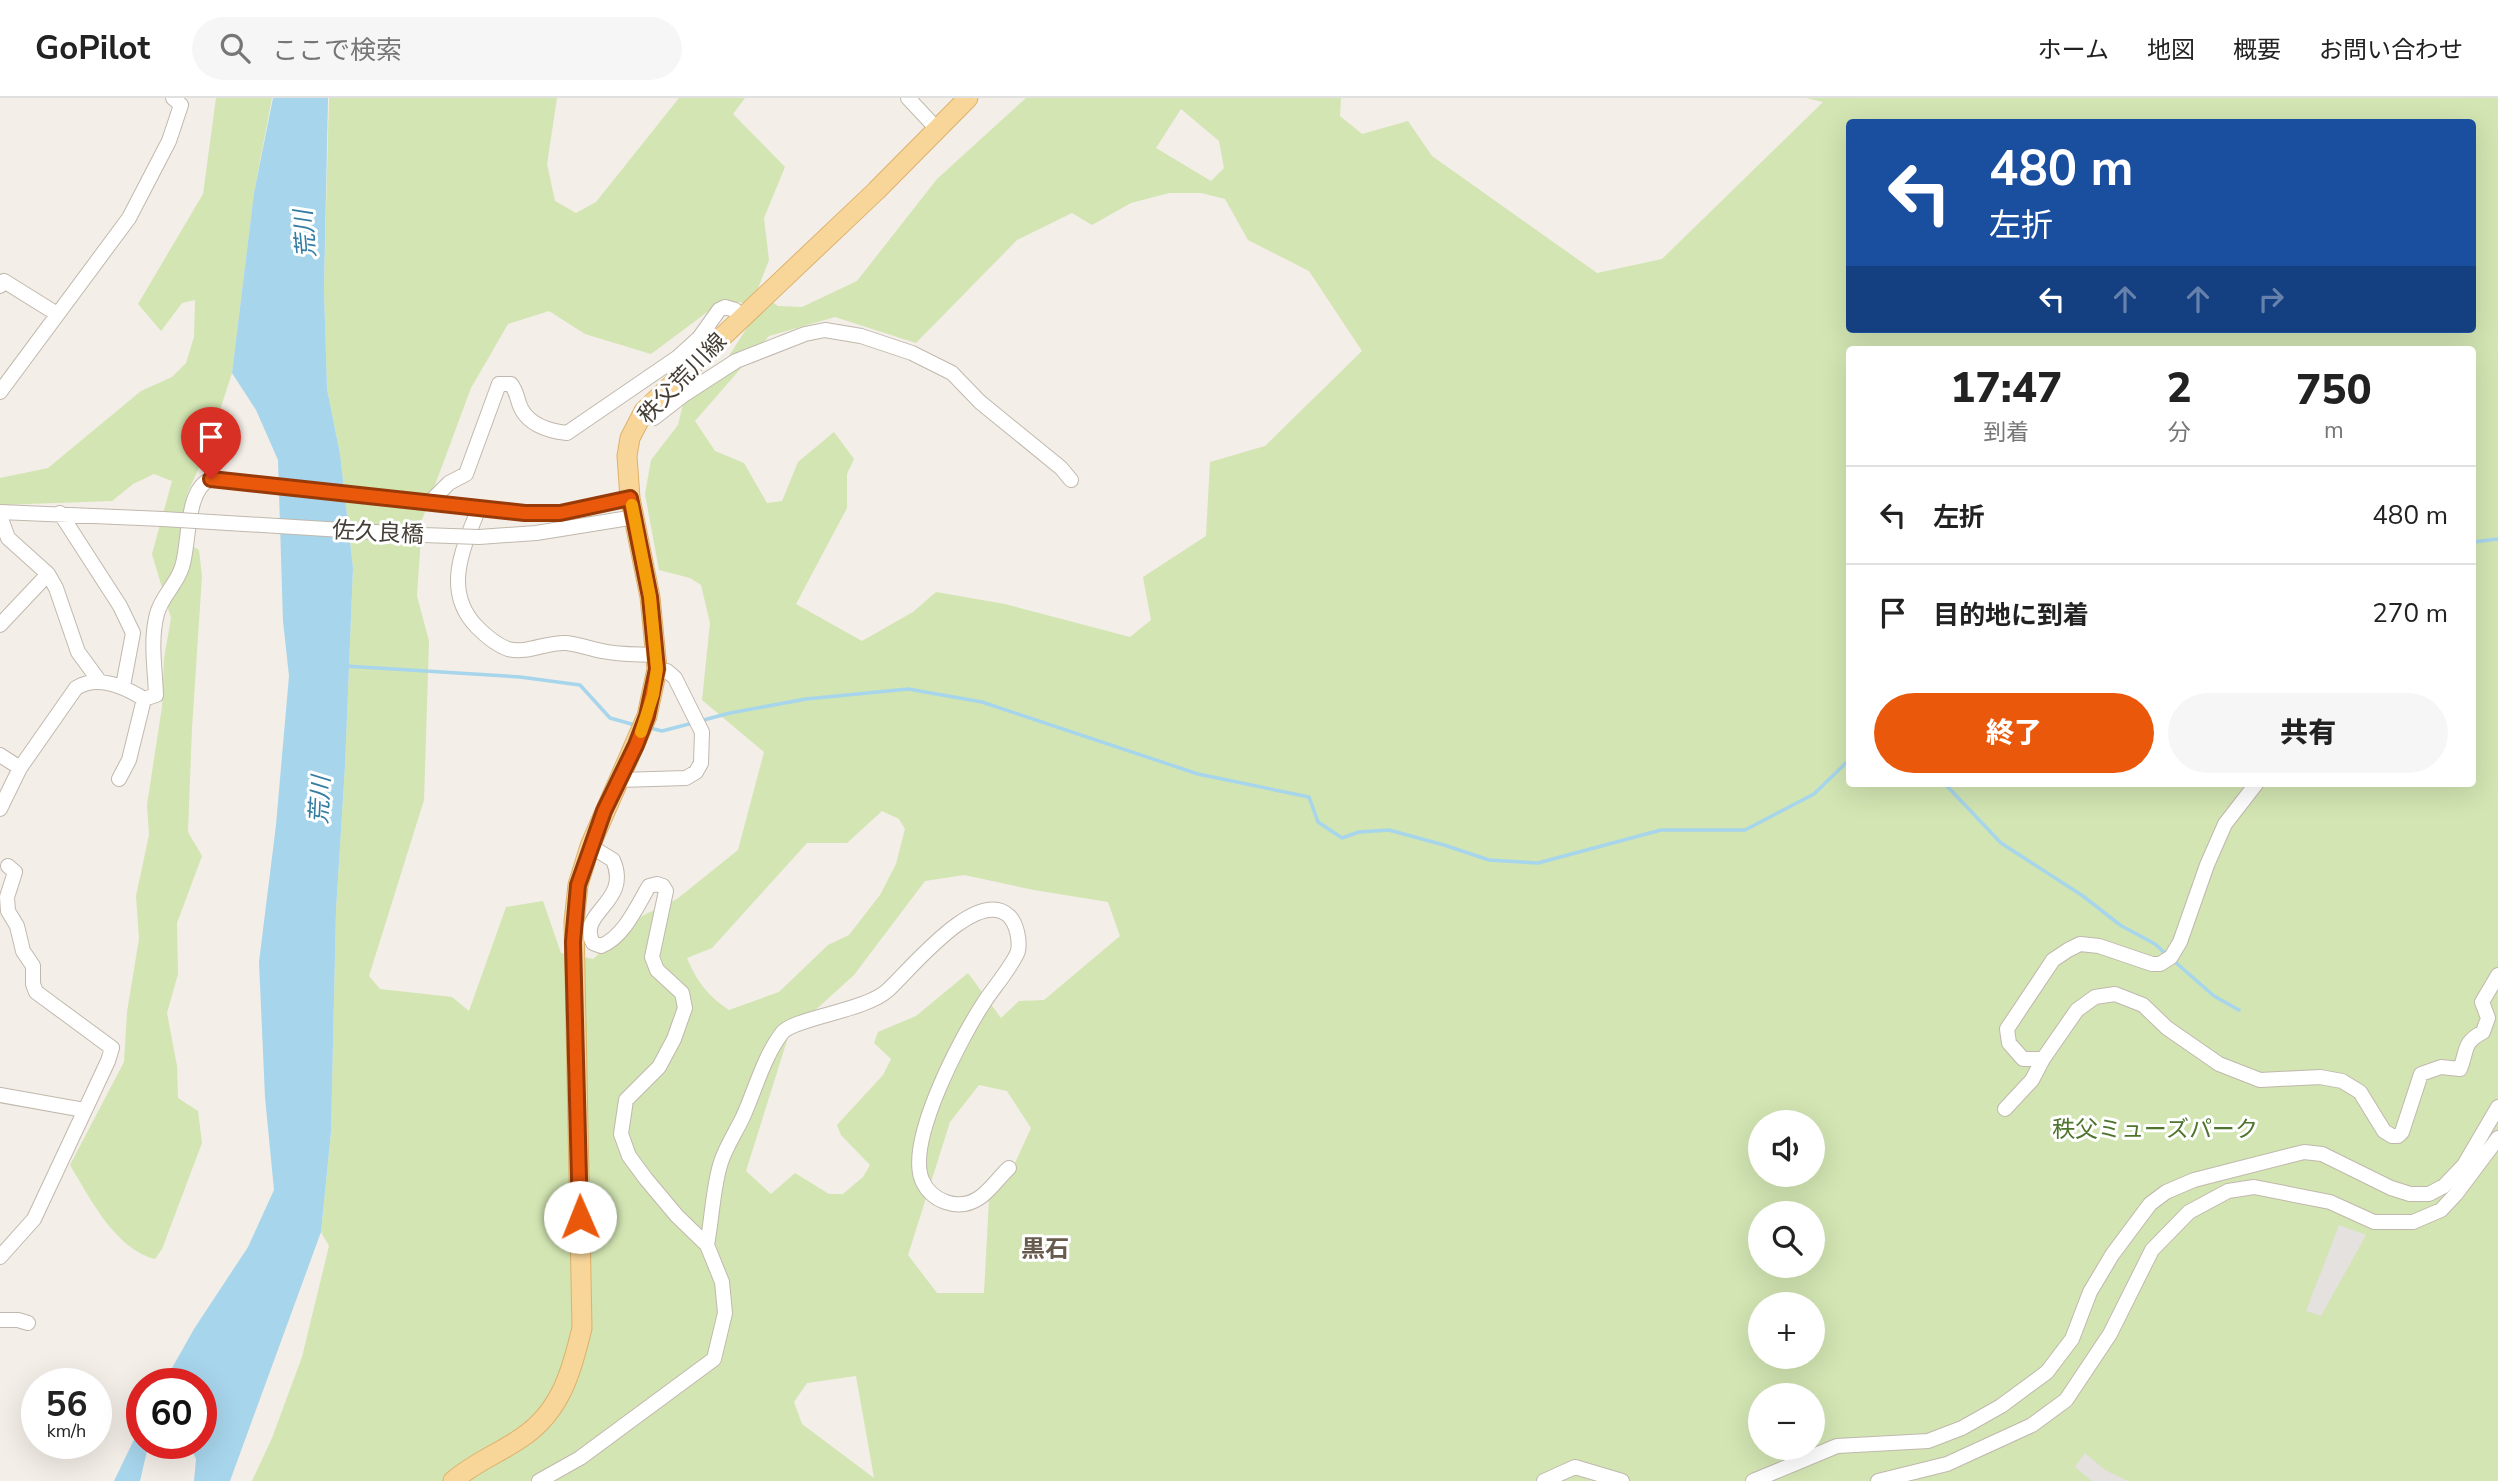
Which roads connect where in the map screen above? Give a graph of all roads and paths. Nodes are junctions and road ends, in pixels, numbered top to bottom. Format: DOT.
graph roads {
  1 [pos="173,98"];
  2 [pos="908,98"];
  3 [pos="968,98"];
  4 [pos="937,129"];
  5 [pos="0,286"];
  6 [pos="57,314"];
  7 [pos="743,317"];
  8 [pos="0,392"];
  9 [pos="644,411"];
  10 [pos="1071,480"];
  11 [pos="429,503"];
  12 [pos="633,507"];
  13 [pos="479,508"];
  14 [pos="60,513"];
  15 [pos="0,514"];
  16 [pos="4,541"];
  17 [pos="48,574"];
  18 [pos="0,625"];
  19 [pos="657,662"];
  20 [pos="100,682"];
  21 [pos="123,686"];
  22 [pos="144,699"];
  23 [pos="0,755"];
  24 [pos="20,768"];
  25 [pos="119,779"];
  26 [pos="620,780"];
  27 [pos="2254,787"];
  28 [pos="0,809"];
  29 [pos="590,846"];
  30 [pos="4,864"];
  31 [pos="0,884"];
  32 [pos="2498,975"];
  33 [pos="2043,1059"];
  34 [pos="0,1095"];
  35 [pos="2498,1107"];
  36 [pos="84,1110"];
  37 [pos="2005,1110"];
  38 [pos="2498,1139"];
  39 [pos="1009,1168"];
  40 [pos="707,1245"];
  41 [pos="0,1257"];
  42 [pos="0,1320"];
  43 [pos="28,1323"];
  44 [pos="453,1481"];
  45 [pos="538,1481"];
  46 [pos="1544,1481"];
  47 [pos="1622,1481"];
  48 [pos="1753,1481"];
  49 [pos="1878,1481"];
  1 -- 6 [label="street"];
  2 -- 4 [label="street"];
  3 -- 4 [label="main road, 秩父荒川線"];
  4 -- 7 [label="main road, 秩父荒川線"];
  5 -- 6 [label="street"];
  6 -- 8 [label="street"];
  7 -- 9 [label="main road, 秩父荒川線"];
  7 -- 11 [label="street"];
  9 -- 10 [label="street"];
  9 -- 12 [label="main road, 秩父荒川線"];
  11 -- 13 [label="street"];
  11 -- 22 [label="street"];
  12 -- 13 [label="street"];
  12 -- 14 [label="street, 佐久良橋, bridge"];
  12 -- 19 [label="main road, 秩父荒川線"];
  13 -- 19 [label="street"];
  14 -- 15 [label="street, 佐久良橋"];
  14 -- 21 [label="street"];
  15 -- 16 [label="street"];
  16 -- 17 [label="street"];
  17 -- 18 [label="street"];
  17 -- 20 [label="street"];
  19 -- 26 [label="main road, 秩父荒川線"];
  19 -- 26 [label="street"];
  20 -- 21 [label="street"];
  20 -- 24 [label="street"];
  21 -- 22 [label="street"];
  22 -- 25 [label="street"];
  23 -- 24 [label="street"];
  24 -- 28 [label="street"];
  26 -- 29 [label="main road, 秩父荒川線"];
  27 -- 33 [label="street"];
  29 -- 40 [label="street"];
  29 -- 44 [label="main road, 秩父荒川線"];
  30 -- 31 [label="street"];
  30 -- 36 [label="street"];
  32 -- 33 [label="street"];
  33 -- 37 [label="street"];
  34 -- 36 [label="street"];
  35 -- 48 [label="street"];
  36 -- 41 [label="street"];
  38 -- 49 [label="street"];
  39 -- 40 [label="street"];
  40 -- 45 [label="street"];
  42 -- 43 [label="street"];
  46 -- 47 [label="street"];
}
